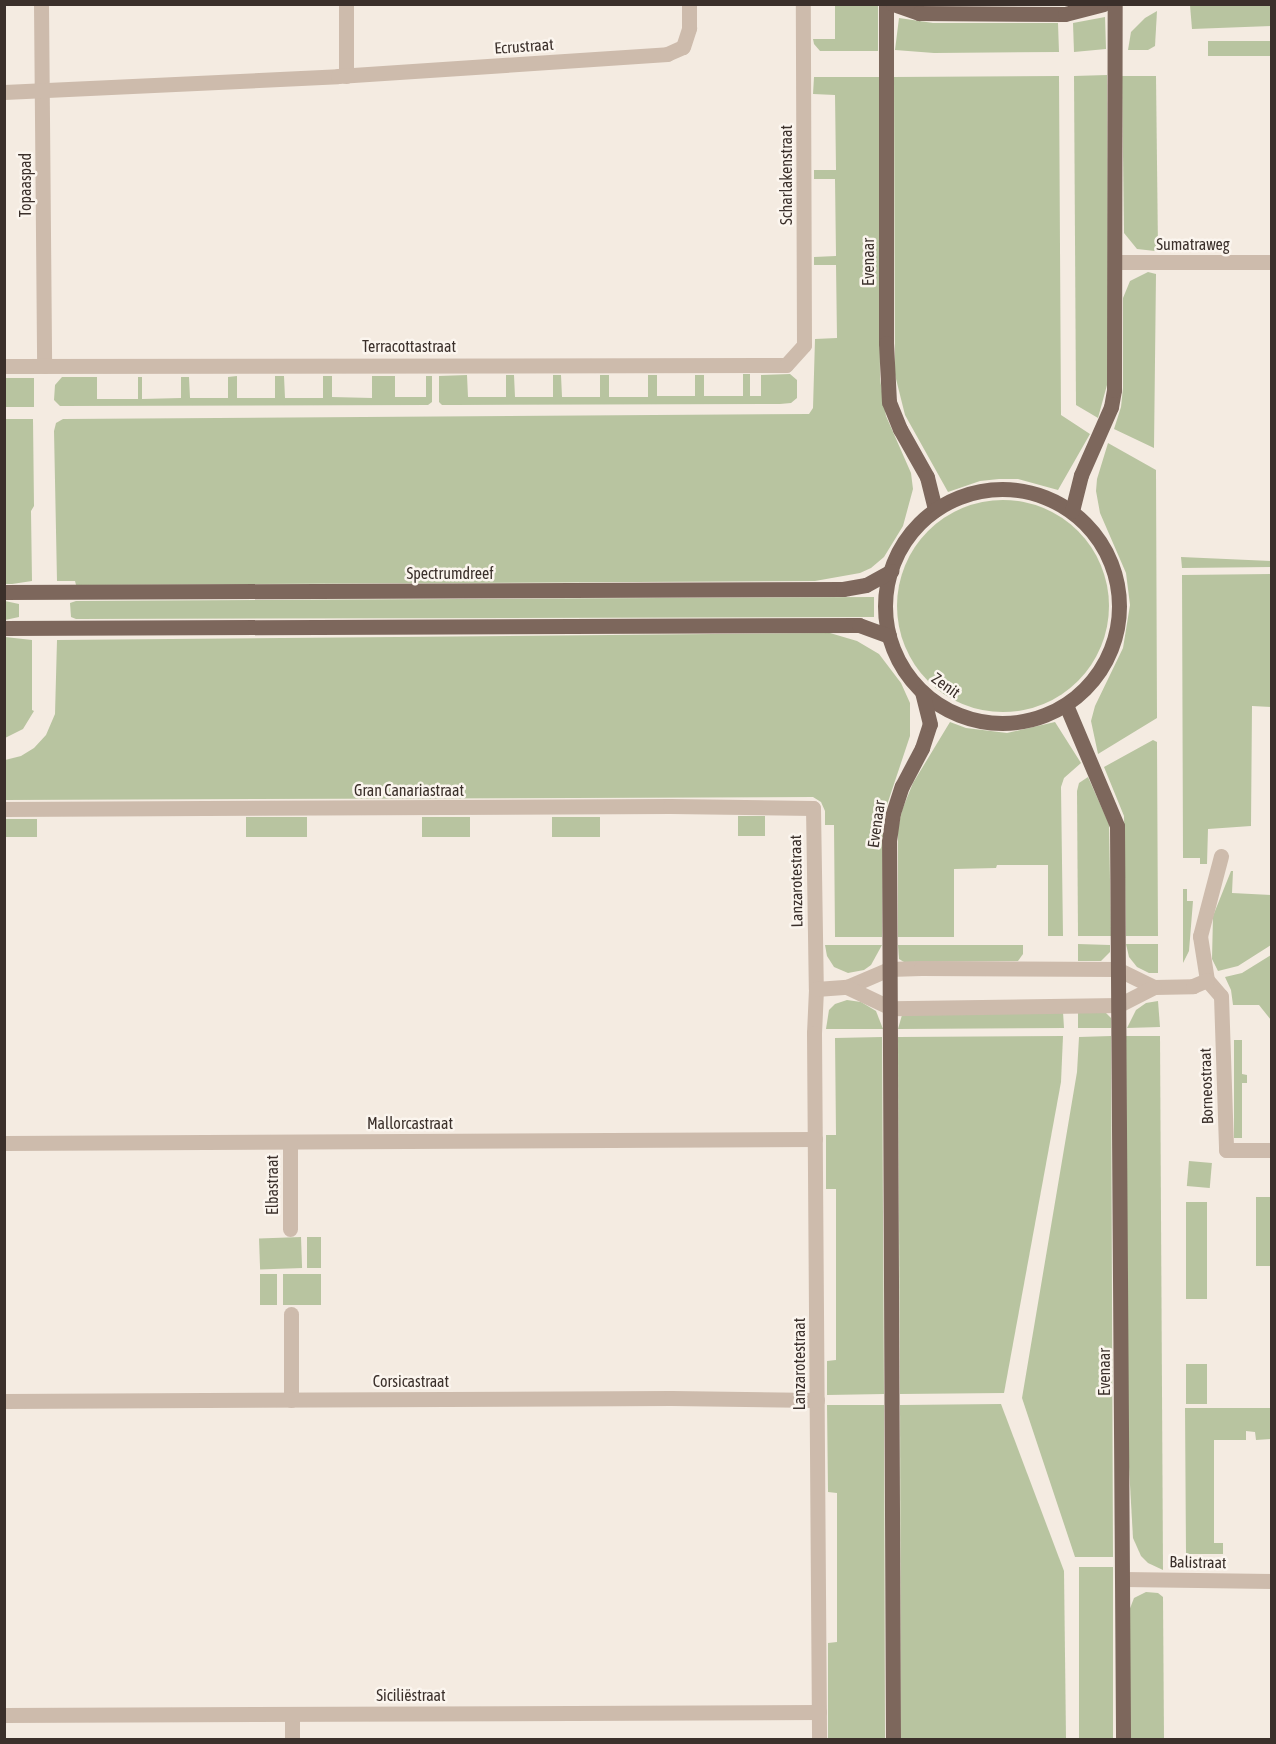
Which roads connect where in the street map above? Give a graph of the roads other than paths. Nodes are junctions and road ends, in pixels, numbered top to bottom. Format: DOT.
graph roads {
  1 [pos="41,4"];
  2 [pos="346,4"];
  3 [pos="689,4"];
  4 [pos="803,4"];
  5 [pos="886,4"];
  6 [pos="893,4"];
  7 [pos="1104,4"];
  8 [pos="1114,4"];
  9 [pos="346,75"];
  10 [pos="4,92"];
  11 [pos="42,92"];
  12 [pos="1115,262"];
  13 [pos="1272,262"];
  14 [pos="804,345"];
  15 [pos="4,366"];
  16 [pos="44,366"];
  17 [pos="935,510"];
  18 [pos="1072,511"];
  19 [pos="891,571"];
  20 [pos="8,592"];
  21 [pos="7,628"];
  22 [pos="889,636"];
  23 [pos="922,692"];
  24 [pos="1066,705"];
  25 [pos="813,808"];
  26 [pos="4,809"];
  27 [pos="1221,856"];
  28 [pos="889,969"];
  29 [pos="1117,969"];
  30 [pos="1207,980"];
  31 [pos="847,987"];
  32 [pos="1154,987"];
  33 [pos="816,989"];
  34 [pos="1119,1005"];
  35 [pos="891,1008"];
  36 [pos="815,1139"];
  37 [pos="290,1142"];
  38 [pos="4,1143"];
  39 [pos="1272,1150"];
  40 [pos="290,1228"];
  41 [pos="291,1314"];
  42 [pos="291,1400"];
  43 [pos="817,1400"];
  44 [pos="4,1401"];
  45 [pos="1123,1579"];
  46 [pos="1272,1581"];
  47 [pos="819,1712"];
  48 [pos="292,1714"];
  49 [pos="4,1715"];
  50 [pos="292,1740"];
  51 [pos="819,1740"];
  52 [pos="893,1740"];
  53 [pos="1123,1740"];
  1 -- 11 [label="street, Topaaspad"];
  2 -- 9 [label="street"];
  3 -- 9 [label="street, Ecrustraat"];
  4 -- 14 [label="street, Scharlakenstraat"];
  5 -- 17 [label="main road, Evenaar"];
  6 -- 7 [label="main road"];
  8 -- 12 [label="main road"];
  9 -- 11 [label="street, Ecrustraat"];
  10 -- 11 [label="street, Ecrustraat"];
  11 -- 16 [label="street, Topaaspad"];
  12 -- 13 [label="street, Sumatraweg"];
  12 -- 18 [label="main road"];
  14 -- 16 [label="street, Terracottastraat"];
  15 -- 16 [label="street, Terracottastraat"];
  17 -- 18 [label="main road, Zenit"];
  17 -- 19 [label="main road, Zenit"];
  18 -- 24 [label="main road, Zenit"];
  19 -- 20 [label="main road, Spectrumdreef"];
  19 -- 22 [label="main road, Zenit"];
  21 -- 22 [label="main road"];
  22 -- 23 [label="main road, Zenit"];
  23 -- 24 [label="main road, Zenit"];
  23 -- 28 [label="main road, Evenaar"];
  24 -- 29 [label="main road, Evenaar"];
  25 -- 26 [label="street, Gran Canariastraat"];
  25 -- 33 [label="street, Lanzarotestraat"];
  27 -- 30 [label="street, Borneostraat"];
  28 -- 29 [label="street"];
  28 -- 31 [label="street"];
  28 -- 35 [label="main road, Evenaar"];
  29 -- 32 [label="street"];
  29 -- 34 [label="main road, Evenaar"];
  30 -- 32 [label="street"];
  30 -- 39 [label="street, Borneostraat"];
  31 -- 33 [label="street"];
  31 -- 35 [label="street"];
  32 -- 34 [label="street"];
  33 -- 36 [label="street, Lanzarotestraat"];
  34 -- 35 [label="street"];
  34 -- 45 [label="main road, Evenaar"];
  35 -- 52 [label="main road, Evenaar"];
  36 -- 37 [label="street, Mallorcastraat"];
  36 -- 43 [label="street, Lanzarotestraat"];
  37 -- 38 [label="street, Mallorcastraat"];
  37 -- 40 [label="street, Elbastraat"];
  41 -- 42 [label="street"];
  42 -- 43 [label="street, Corsicastraat"];
  42 -- 44 [label="street, Corsicastraat"];
  43 -- 47 [label="street, Lanzarotestraat"];
  45 -- 46 [label="street, Balistraat"];
  45 -- 53 [label="main road, Evenaar"];
  47 -- 48 [label="street, Siciliëstraat"];
  47 -- 51 [label="street, Lanzarotestraat"];
  48 -- 49 [label="street, Siciliëstraat"];
  48 -- 50 [label="street"];
}
